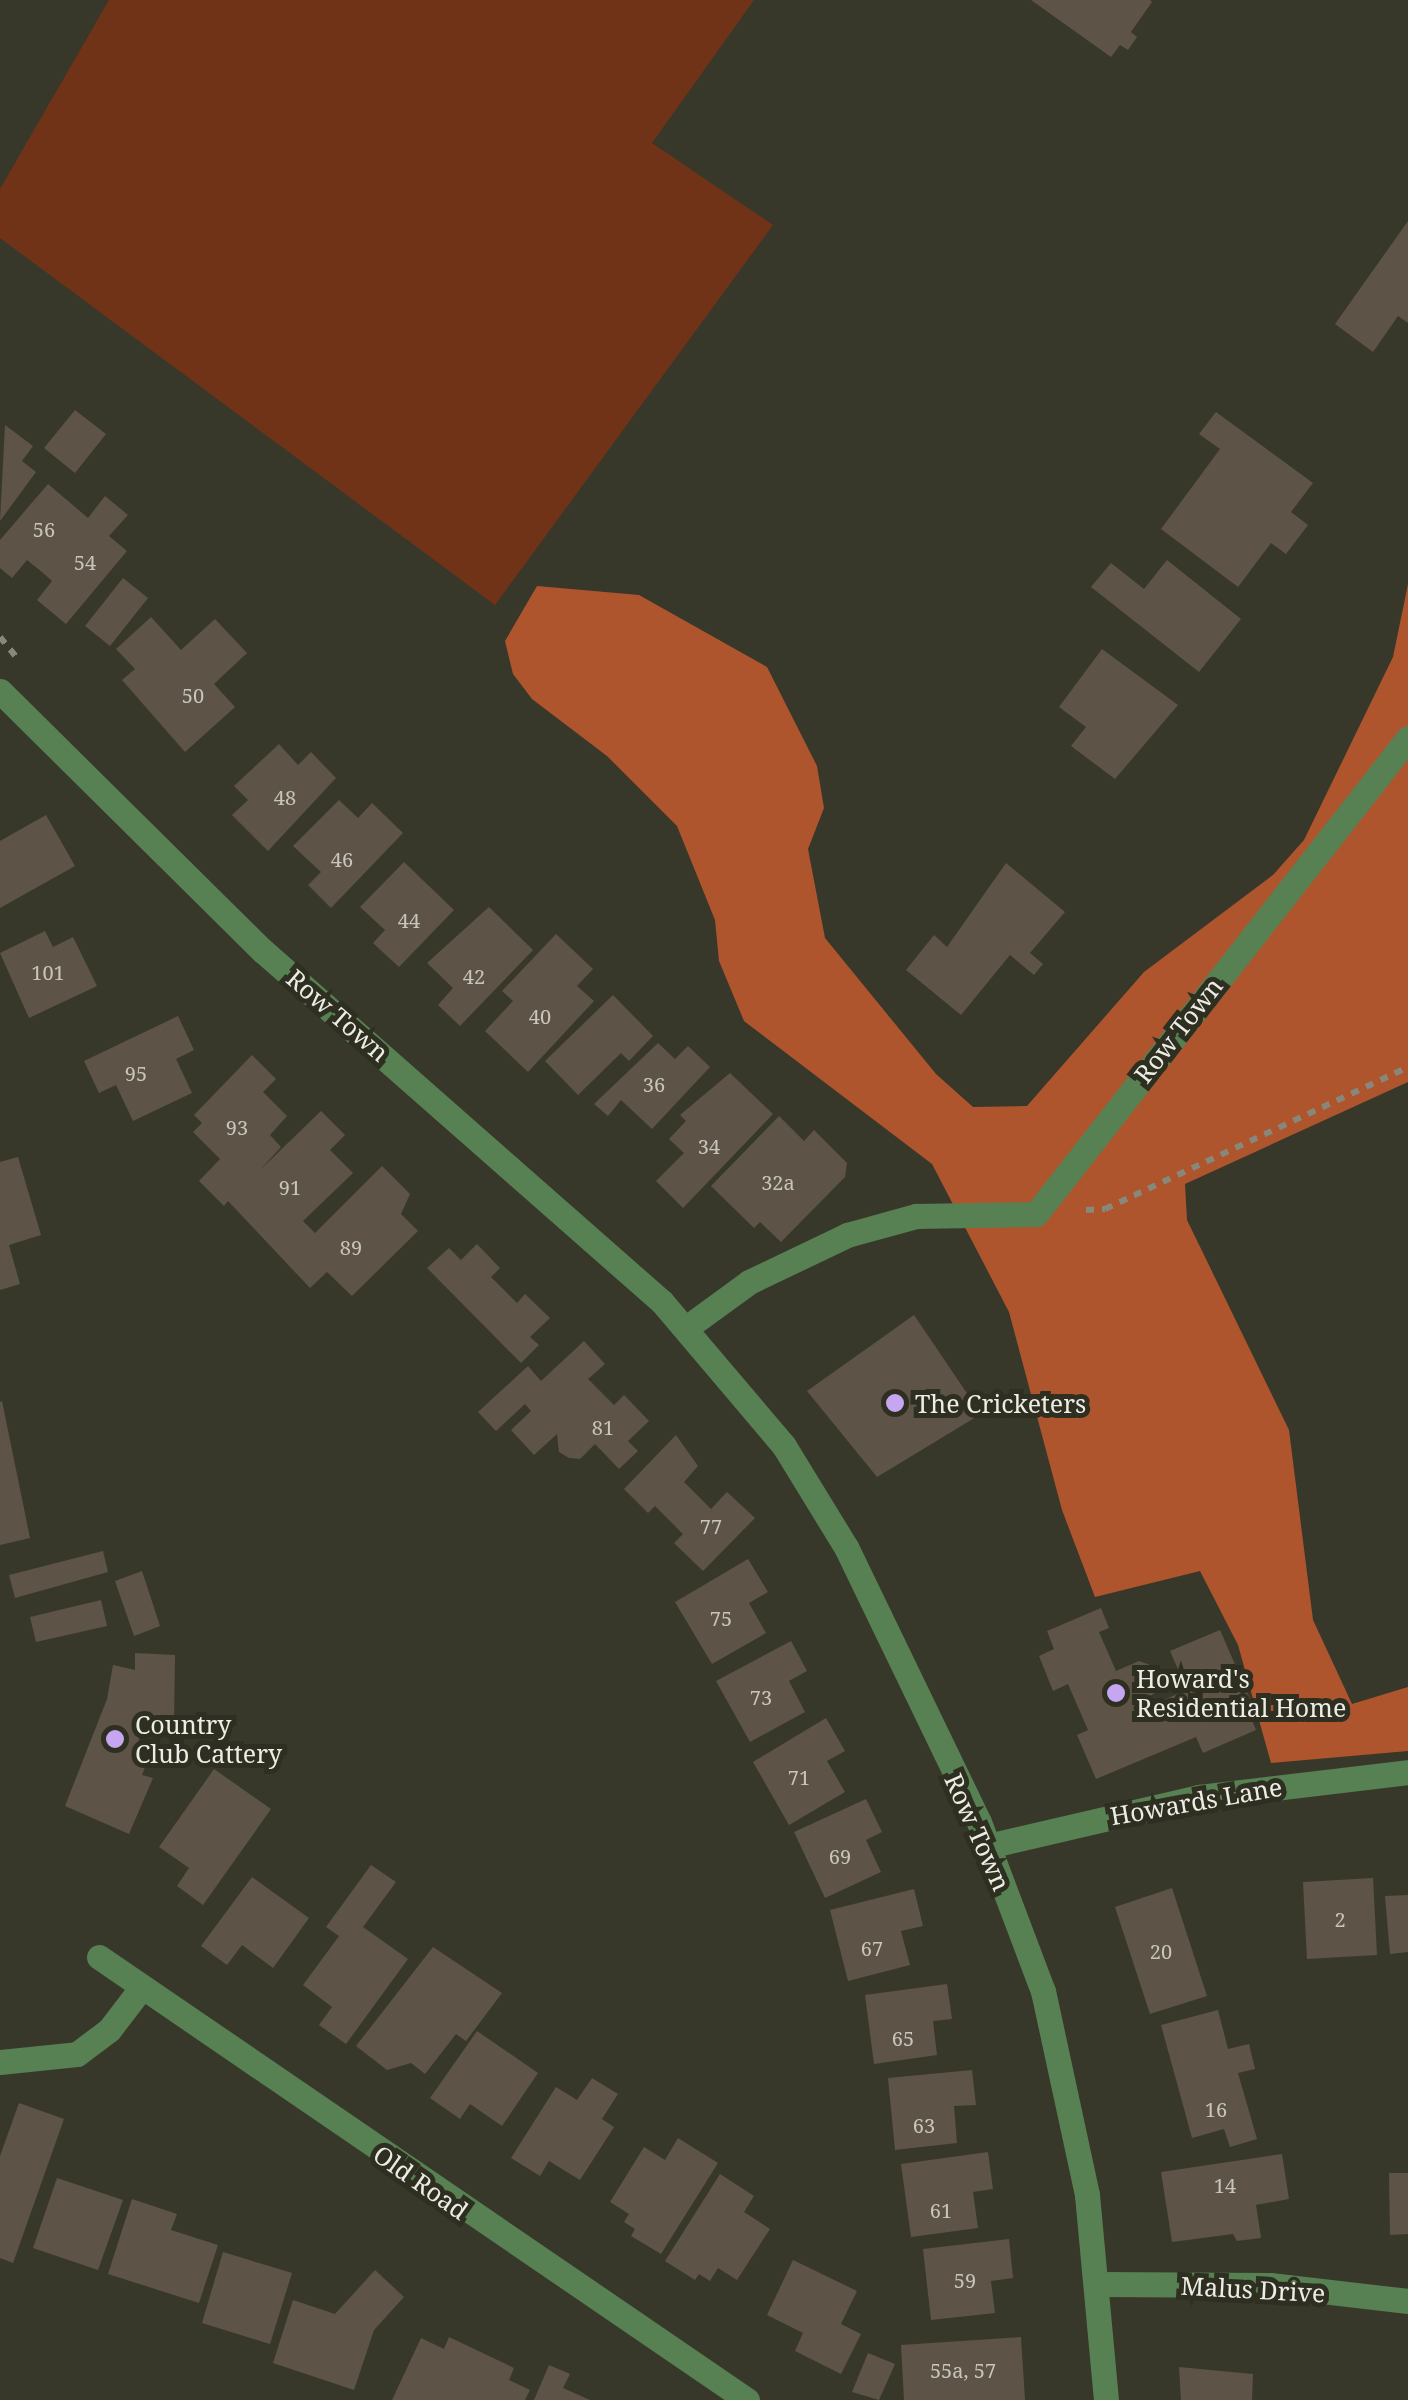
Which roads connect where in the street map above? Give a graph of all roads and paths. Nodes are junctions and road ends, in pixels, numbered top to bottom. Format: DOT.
graph roads {
  1 [pos="0,691"];
  2 [pos="1408,738"];
  3 [pos="1408,1067"];
  4 [pos="1036,1214"];
  5 [pos="686,1328"];
  6 [pos="1408,1772"];
  7 [pos="988,1846"];
  8 [pos="99,1956"];
  9 [pos="142,1987"];
  10 [pos="0,2062"];
  11 [pos="1098,2284"];
  12 [pos="1408,2301"];
  13 [pos="747,2400"];
  14 [pos="1106,2400"];
  1 -- 5 [label="street, Row Town"];
  2 -- 4 [label="street, Row Town"];
  3 -- 4 [label="path"];
  4 -- 5 [label="street"];
  5 -- 7 [label="street, Row Town"];
  6 -- 7 [label="street, Howards Lane"];
  7 -- 11 [label="street, Row Town"];
  8 -- 9 [label="street, Old Road"];
  9 -- 10 [label="street"];
  9 -- 13 [label="street, Old Road"];
  11 -- 12 [label="street, Malus Drive"];
  11 -- 14 [label="street, Row Town"];
}
